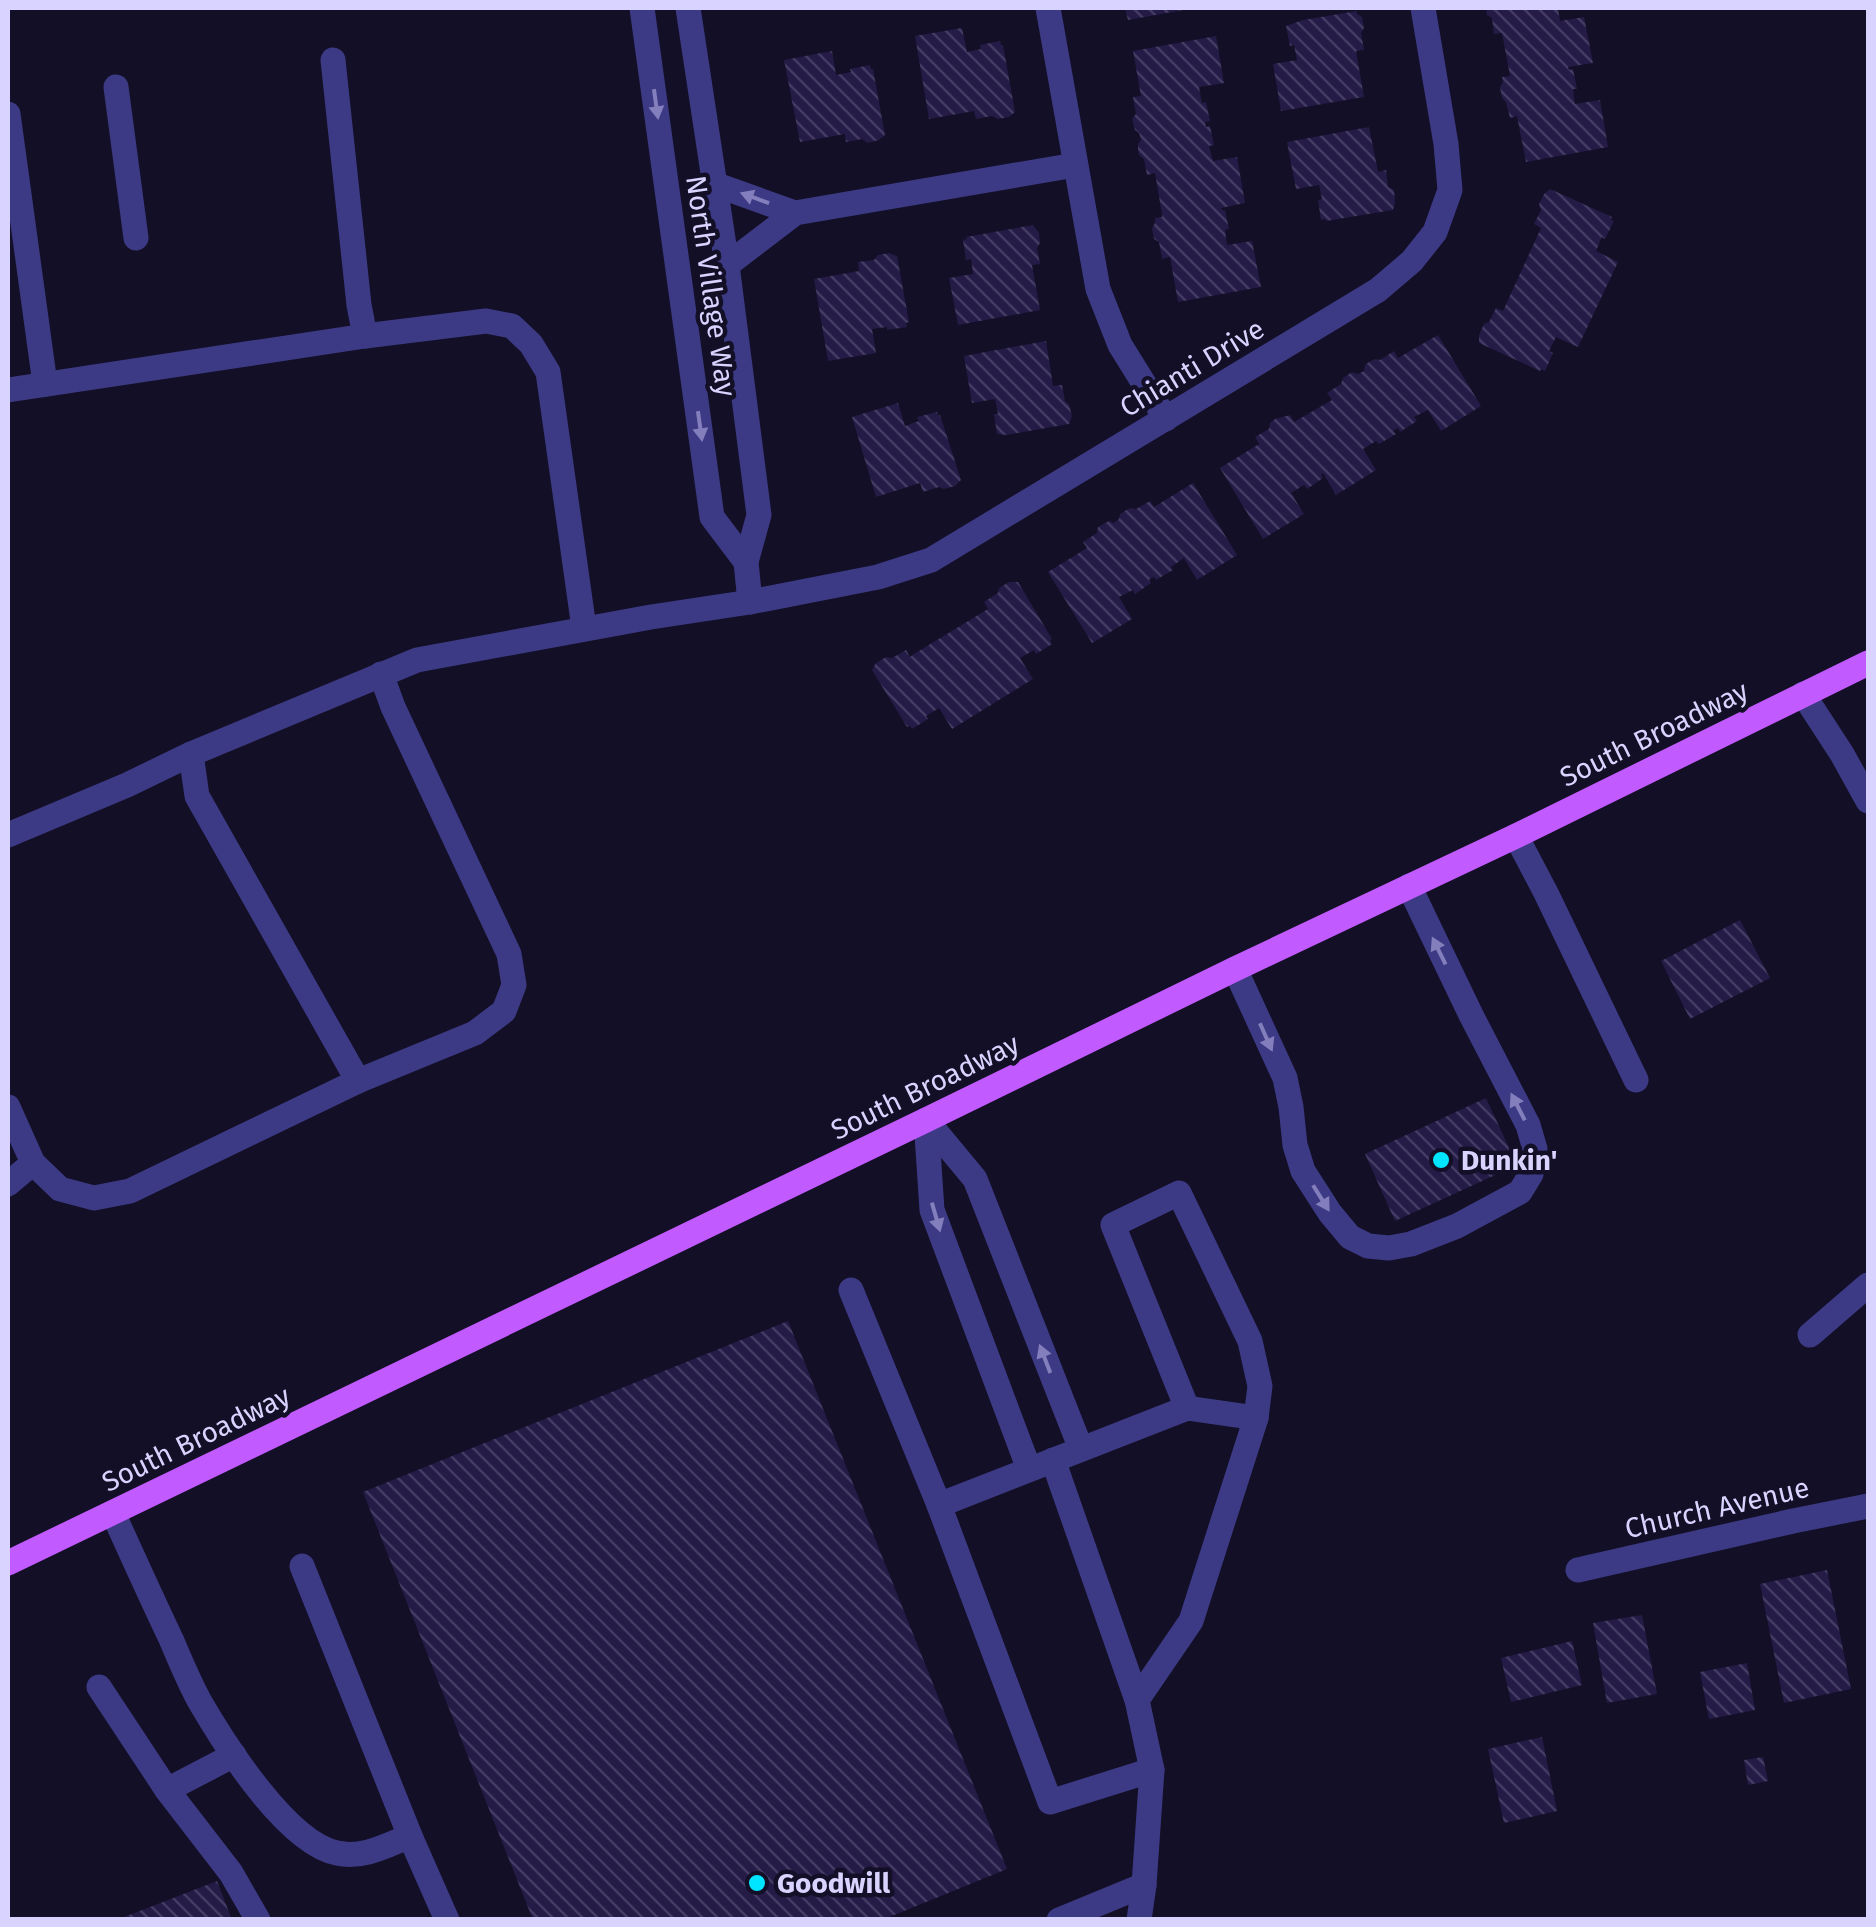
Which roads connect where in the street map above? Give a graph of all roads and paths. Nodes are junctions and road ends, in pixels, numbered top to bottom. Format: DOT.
graph roads {
  1 [pos="642,8"];
  2 [pos="688,8"];
  3 [pos="1048,8"];
  4 [pos="1423,8"];
  5 [pos="333,60"];
  6 [pos="116,87"];
  7 [pos="8,114"];
  8 [pos="1076,165"];
  9 [pos="714,184"];
  10 [pos="795,213"];
  11 [pos="136,238"];
  12 [pos="726,264"];
  13 [pos="365,336"];
  14 [pos="45,384"];
  15 [pos="8,390"];
  16 [pos="1166,420"];
  17 [pos="746,562"];
  18 [pos="750,602"];
  19 [pos="584,628"];
  20 [pos="1868,663"];
  21 [pos="381,674"];
  22 [pos="1803,694"];
  23 [pos="191,754"];
  24 [pos="1868,800"];
  25 [pos="8,835"];
  26 [pos="1516,836"];
  27 [pos="1410,886"];
  28 [pos="1235,969"];
  29 [pos="1636,1080"];
  30 [pos="358,1082"];
  31 [pos="8,1108"];
  32 [pos="926,1120"];
  33 [pos="33,1163"];
  34 [pos="8,1184"];
  35 [pos="1868,1285"];
  36 [pos="850,1290"];
  37 [pos="1810,1335"];
  38 [pos="1188,1408"];
  39 [pos="1256,1418"];
  40 [pos="1081,1449"];
  41 [pos="1041,1465"];
  42 [pos="938,1505"];
  43 [pos="1868,1506"];
  44 [pos="112,1513"];
  45 [pos="8,1563"];
  46 [pos="302,1566"];
  47 [pos="1578,1570"];
  48 [pos="99,1687"];
  49 [pos="1137,1700"];
  50 [pos="234,1755"];
  51 [pos="1152,1770"];
  52 [pos="167,1790"];
  53 [pos="410,1836"];
  54 [pos="1144,1885"];
  55 [pos="258,1920"];
  56 [pos="447,1920"];
  57 [pos="1059,1920"];
  58 [pos="1139,1920"];
  1 -- 17 [label="street, North Village Way, one-way"];
  2 -- 9 [label="street, North Village Way"];
  3 -- 8 [label="street"];
  4 -- 16 [label="street, Chianti Drive"];
  5 -- 13 [label="street"];
  6 -- 11 [label="street"];
  7 -- 14 [label="street"];
  8 -- 10 [label="street"];
  8 -- 16 [label="street"];
  10 -- 9 [label="street, one-way"];
  9 -- 12 [label="street, North Village Way"];
  10 -- 12 [label="street"];
  12 -- 17 [label="street, North Village Way"];
  13 -- 14 [label="street"];
  13 -- 19 [label="street"];
  14 -- 15 [label="street"];
  16 -- 18 [label="street, Chianti Drive"];
  17 -- 18 [label="street, North Village Way"];
  18 -- 19 [label="street, Chianti Drive"];
  19 -- 21 [label="street, Chianti Drive"];
  20 -- 22 [label="main road, South Broadway"];
  21 -- 23 [label="street, Chianti Drive"];
  21 -- 30 [label="street"];
  22 -- 24 [label="street"];
  22 -- 26 [label="main road, South Broadway"];
  23 -- 25 [label="street, Chianti Drive"];
  23 -- 30 [label="street"];
  26 -- 27 [label="main road, South Broadway"];
  26 -- 29 [label="street"];
  27 -- 28 [label="main road, South Broadway"];
  28 -- 27 [label="street, one-way"];
  28 -- 32 [label="main road, South Broadway"];
  30 -- 33 [label="street"];
  31 -- 33 [label="street"];
  40 -- 32 [label="street, one-way"];
  32 -- 41 [label="street, one-way"];
  32 -- 44 [label="main road, South Broadway"];
  33 -- 34 [label="street"];
  35 -- 37 [label="street"];
  36 -- 42 [label="street"];
  38 -- 39 [label="street"];
  38 -- 39 [label="street"];
  38 -- 40 [label="street"];
  39 -- 49 [label="street"];
  40 -- 41 [label="street"];
  41 -- 42 [label="street"];
  41 -- 49 [label="street"];
  42 -- 51 [label="street"];
  43 -- 47 [label="street, Church Avenue"];
  44 -- 45 [label="main road, South Broadway"];
  44 -- 50 [label="street"];
  46 -- 53 [label="street"];
  48 -- 52 [label="street"];
  49 -- 51 [label="street"];
  50 -- 52 [label="street"];
  50 -- 53 [label="street"];
  51 -- 54 [label="street"];
  52 -- 55 [label="street"];
  53 -- 56 [label="street"];
  54 -- 57 [label="street"];
  54 -- 58 [label="street"];
}
